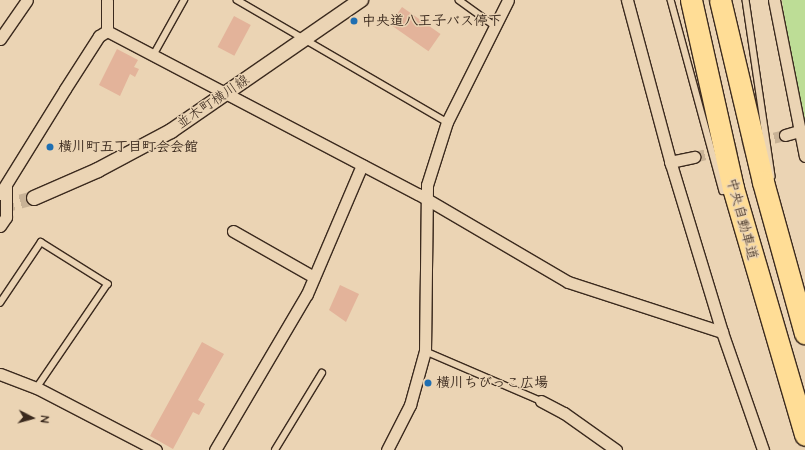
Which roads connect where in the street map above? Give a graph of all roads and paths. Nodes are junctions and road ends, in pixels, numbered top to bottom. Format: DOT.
graph roads {
  1 [pos="27,0"];
  2 [pos="107,0"];
  3 [pos="184,0"];
  4 [pos="237,0"];
  5 [pos="361,0"];
  6 [pos="459,0"];
  7 [pos="508,0"];
  8 [pos="627,0"];
  9 [pos="672,0"];
  10 [pos="690,0"];
  11 [pos="720,0"];
  12 [pos="746,0"];
  13 [pos="774,0"];
  14 [pos="495,26"];
  15 [pos="3,29"];
  16 [pos="107,31"];
  17 [pos="306,38"];
  18 [pos="0,39"];
  19 [pos="154,54"];
  20 [pos="228,94"];
  21 [pos="447,122"];
  22 [pos="799,131"];
  23 [pos="785,135"];
  24 [pos="805,156"];
  25 [pos="694,157"];
  26 [pos="670,162"];
  27 [pos="362,165"];
  28 [pos="773,182"];
  29 [pos="3,190"];
  30 [pos="34,198"];
  31 [pos="726,198"];
  32 [pos="424,199"];
  33 [pos="777,205"];
  34 [pos="0,226"];
  35 [pos="736,227"];
  36 [pos="233,231"];
  37 [pos="314,277"];
  38 [pos="794,296"];
  39 [pos="0,303"];
  40 [pos="772,331"];
  41 [pos="722,332"];
  42 [pos="805,333"];
  43 [pos="425,351"];
  44 [pos="322,373"];
  45 [pos="0,374"];
  46 [pos="37,388"];
  47 [pos="541,401"];
  48 [pos="805,435"];
  49 [pos="156,450"];
  50 [pos="215,450"];
  51 [pos="275,450"];
  52 [pos="386,450"];
  53 [pos="616,450"];
  54 [pos="763,450"];
  1 -- 15 [label="street"];
  2 -- 16 [label="street"];
  3 -- 19 [label="lane"];
  4 -- 17 [label="lane"];
  5 -- 17 [label="street, 並木町横川線"];
  6 -- 14 [label="lane"];
  7 -- 14 [label="street"];
  8 -- 26 [label="street"];
  9 -- 31 [label="lane, bridge"];
  10 -- 40 [label="highway, 中央自動車道, bridge"];
  11 -- 38 [label="highway, 中央自動車道, bridge"];
  12 -- 28 [label="lane, bridge"];
  13 -- 22 [label="street"];
  14 -- 21 [label="street"];
  15 -- 18 [label="street"];
  16 -- 19 [label="street"];
  16 -- 29 [label="street"];
  17 -- 20 [label="street, 並木町横川線"];
  17 -- 21 [label="lane"];
  19 -- 20 [label="street"];
  20 -- 27 [label="street"];
  20 -- 30 [label="street, 並木町横川線"];
  21 -- 32 [label="street"];
  22 -- 23 [label="street"];
  22 -- 24 [label="street"];
  25 -- 26 [label="street"];
  26 -- 41 [label="street"];
  27 -- 32 [label="street"];
  27 -- 37 [label="street"];
  29 -- 34 [label="street"];
  32 -- 41 [label="street"];
  32 -- 43 [label="street"];
  33 -- 38 [label="lane, bridge"];
  35 -- 40 [label="lane"];
  36 -- 37 [label="street"];
  37 -- 50 [label="street"];
  38 -- 42 [label="highway, 中央自動車道, bridge"];
  39 -- 46 [label="lane"];
  40 -- 48 [label="highway, 中央自動車道, bridge"];
  41 -- 54 [label="street"];
  43 -- 47 [label="lane"];
  43 -- 52 [label="street"];
  44 -- 51 [label="lane"];
  45 -- 46 [label="street"];
  46 -- 49 [label="street"];
  47 -- 53 [label="street"];
}
